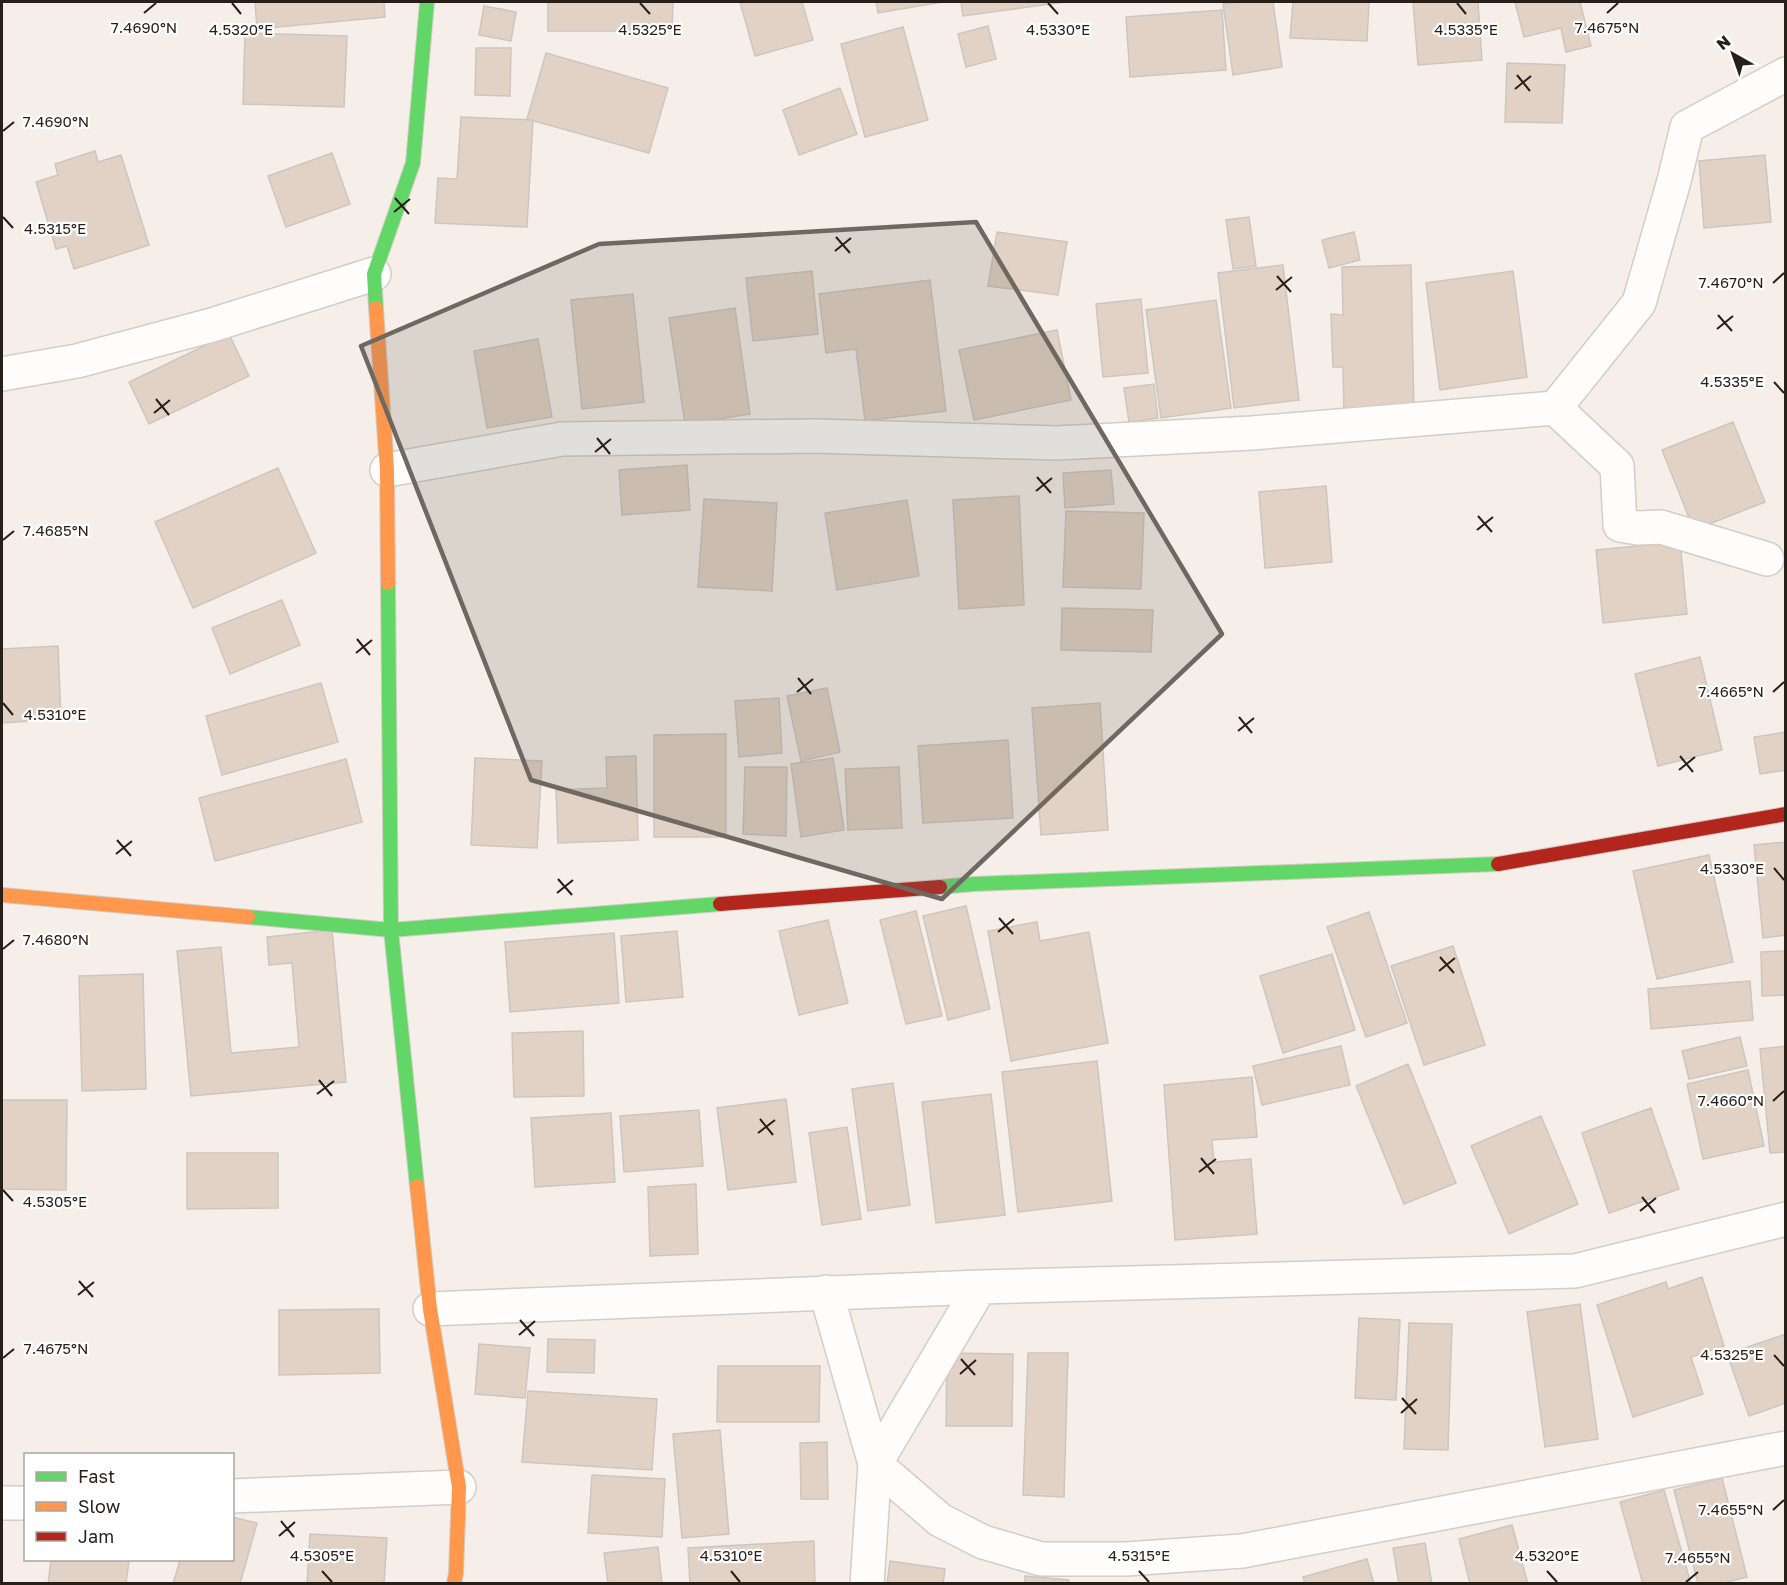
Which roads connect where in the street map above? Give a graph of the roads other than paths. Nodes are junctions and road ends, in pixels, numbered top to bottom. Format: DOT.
graph roads {
  1 [pos="427,2"];
  2 [pos="1785,74"];
  3 [pos="374,274"];
  4 [pos="2,374"];
  5 [pos="1555,408"];
  6 [pos="387,470"];
  7 [pos="1767,559"];
  8 [pos="1785,814"];
  9 [pos="2,895"];
  10 [pos="391,930"];
  11 [pos="1785,1219"];
  12 [pos="980,1287"];
  13 [pos="826,1292"];
  14 [pos="430,1309"];
  15 [pos="1785,1448"];
  16 [pos="875,1464"];
  17 [pos="459,1487"];
  18 [pos="234,1496"];
  19 [pos="2,1503"];
  20 [pos="24,1503"];
  21 [pos="454,1584"];
  22 [pos="867,1584"];
  1 -- 3 [label="street"];
  2 -- 5 [label="street"];
  3 -- 4 [label="street"];
  3 -- 6 [label="street"];
  5 -- 6 [label="street"];
  5 -- 7 [label="street"];
  6 -- 10 [label="street"];
  8 -- 10 [label="street"];
  9 -- 10 [label="street"];
  10 -- 14 [label="street"];
  11 -- 12 [label="street"];
  12 -- 13 [label="street"];
  12 -- 16 [label="street"];
  13 -- 14 [label="street"];
  13 -- 16 [label="street"];
  14 -- 17 [label="street"];
  15 -- 16 [label="street"];
  16 -- 22 [label="street"];
  17 -- 18 [label="street"];
  17 -- 21 [label="street"];
  19 -- 20 [label="street"];
}
